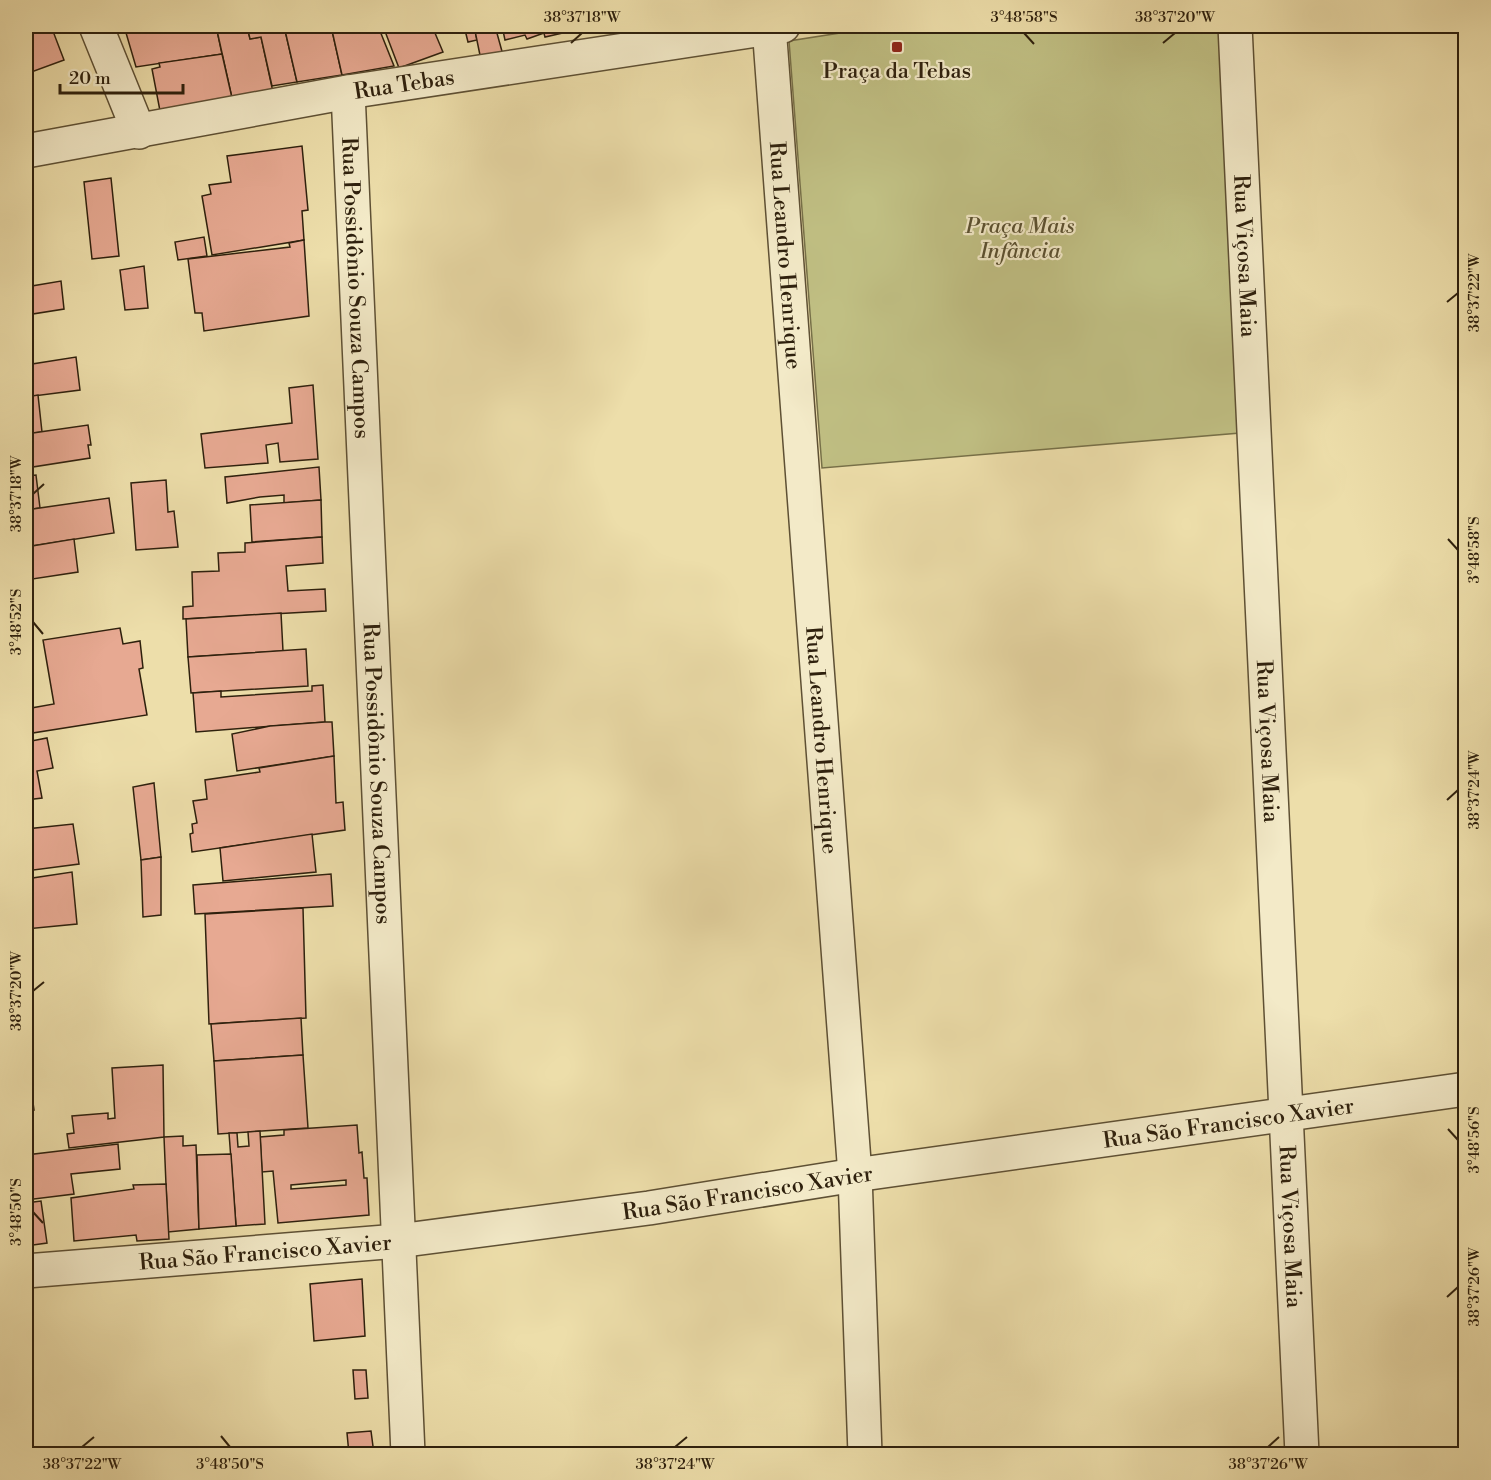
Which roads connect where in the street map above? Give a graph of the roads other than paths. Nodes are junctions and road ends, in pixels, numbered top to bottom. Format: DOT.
graph roads {
  1 [pos="96,26"];
  2 [pos="774,26"];
  3 [pos="1235,26"];
  4 [pos="348,92"];
  5 [pos="139,132"];
  6 [pos="26,151"];
  7 [pos="1466,1089"];
  8 [pos="1285,1116"];
  9 [pos="855,1175"];
  10 [pos="398,1241"];
  11 [pos="26,1271"];
  12 [pos="408,1455"];
  13 [pos="865,1455"];
  14 [pos="1302,1455"];
  1 -- 5 [label="street"];
  2 -- 4 [label="street, Rua Tebas"];
  2 -- 9 [label="street, Rua Leandro Henrique"];
  3 -- 8 [label="street, Rua Viçosa Maia"];
  4 -- 5 [label="street, Rua Tebas"];
  4 -- 10 [label="street, Rua Possidônio Souza Campos"];
  5 -- 6 [label="street, Rua Tebas"];
  7 -- 8 [label="street, Rua São Francisco Xavier"];
  8 -- 9 [label="street, Rua São Francisco Xavier"];
  8 -- 14 [label="street, Rua Viçosa Maia"];
  9 -- 10 [label="street, Rua São Francisco Xavier"];
  9 -- 13 [label="street, Rua Leandro Henrique"];
  10 -- 11 [label="street, Rua São Francisco Xavier"];
  10 -- 12 [label="street, Rua Possidônio Souza Campos"];
}
